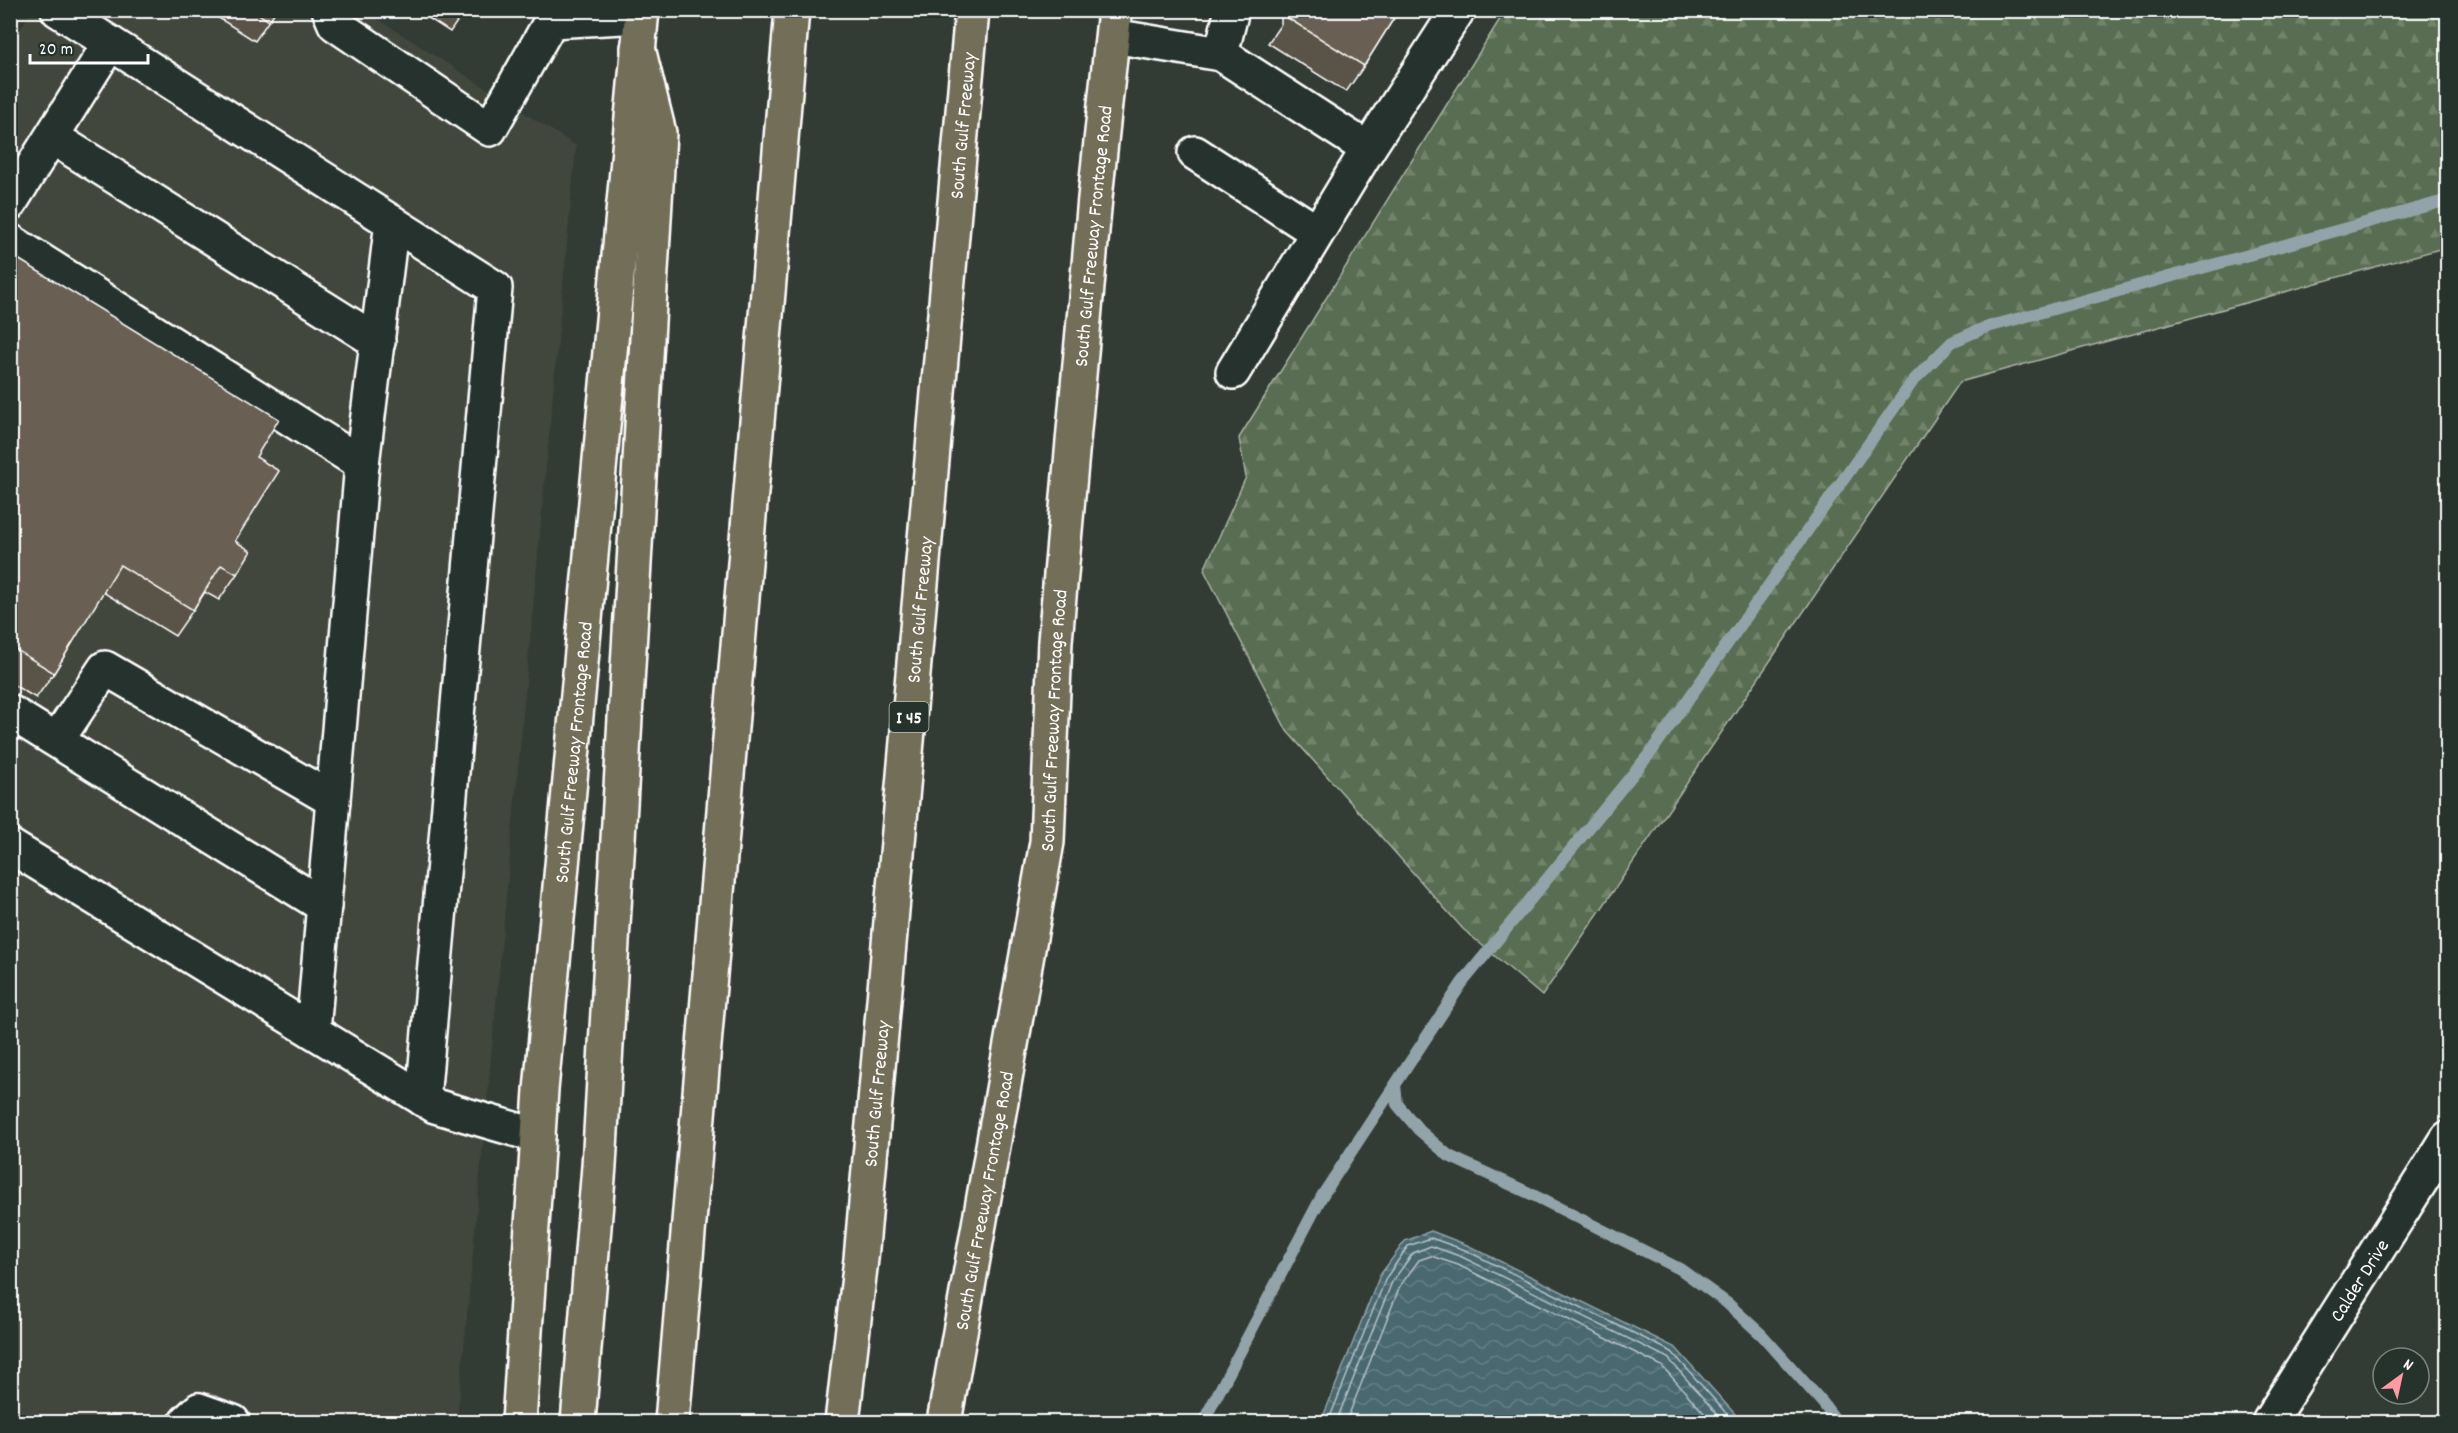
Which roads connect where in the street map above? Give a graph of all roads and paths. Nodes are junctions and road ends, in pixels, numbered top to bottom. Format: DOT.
graph roads {
  1 [pos="58,10"];
  2 [pos="329,10"];
  3 [pos="792,10"];
  4 [pos="972,10"];
  5 [pos="1232,10"];
  6 [pos="1458,10"];
  7 [pos="641,13"];
  8 [pos="1114,23"];
  9 [pos="111,43"];
  10 [pos="638,48"];
  11 [pos="1221,54"];
  12 [pos="52,137"];
  13 [pos="1368,149"];
  14 [pos="1195,153"];
  15 [pos="10,203"];
  16 [pos="392,222"];
  17 [pos="1317,232"];
  18 [pos="10,241"];
  19 [pos="378,342"];
  20 [pos="1233,372"];
  21 [pos="362,464"];
  22 [pos="10,712"];
  23 [pos="57,740"];
  24 [pos="333,801"];
  25 [pos="10,846"];
  26 [pos="324,906"];
  27 [pos="313,1031"];
  28 [pos="423,1099"];
  29 [pos="538,1136"];
  30 [pos="2448,1138"];
  31 [pos="186,1422"];
  32 [pos="233,1422"];
  33 [pos="519,1422"];
  34 [pos="578,1422"];
  35 [pos="672,1422"];
  36 [pos="842,1422"];
  37 [pos="944,1422"];
  38 [pos="2269,1422"];
  1 -- 9 [label="street"];
  2 -- 7 [label="street"];
  3 -- 35 [label="main road"];
  4 -- 36 [label="main road, South Gulf Freeway / I 45"];
  5 -- 11 [label="street"];
  6 -- 13 [label="street"];
  7 -- 10 [label="main road, South Gulf Freeway Frontage Road"];
  8 -- 11 [label="street"];
  8 -- 37 [label="main road, South Gulf Freeway Frontage Road"];
  9 -- 12 [label="street"];
  9 -- 16 [label="street"];
  10 -- 29 [label="main road, South Gulf Freeway Frontage Road"];
  10 -- 34 [label="main road"];
  11 -- 13 [label="street"];
  12 -- 15 [label="street"];
  12 -- 19 [label="street"];
  13 -- 17 [label="street"];
  14 -- 17 [label="street"];
  16 -- 19 [label="street"];
  16 -- 28 [label="street"];
  17 -- 20 [label="street"];
  18 -- 21 [label="street"];
  19 -- 21 [label="street"];
  21 -- 24 [label="street"];
  22 -- 23 [label="street"];
  23 -- 24 [label="street"];
  23 -- 26 [label="street"];
  24 -- 26 [label="street"];
  25 -- 27 [label="street"];
  26 -- 27 [label="street"];
  27 -- 28 [label="street"];
  28 -- 29 [label="street"];
  29 -- 33 [label="main road, South Gulf Freeway Frontage Road"];
  30 -- 38 [label="street, Calder Drive"];
  31 -- 32 [label="street"];
}
